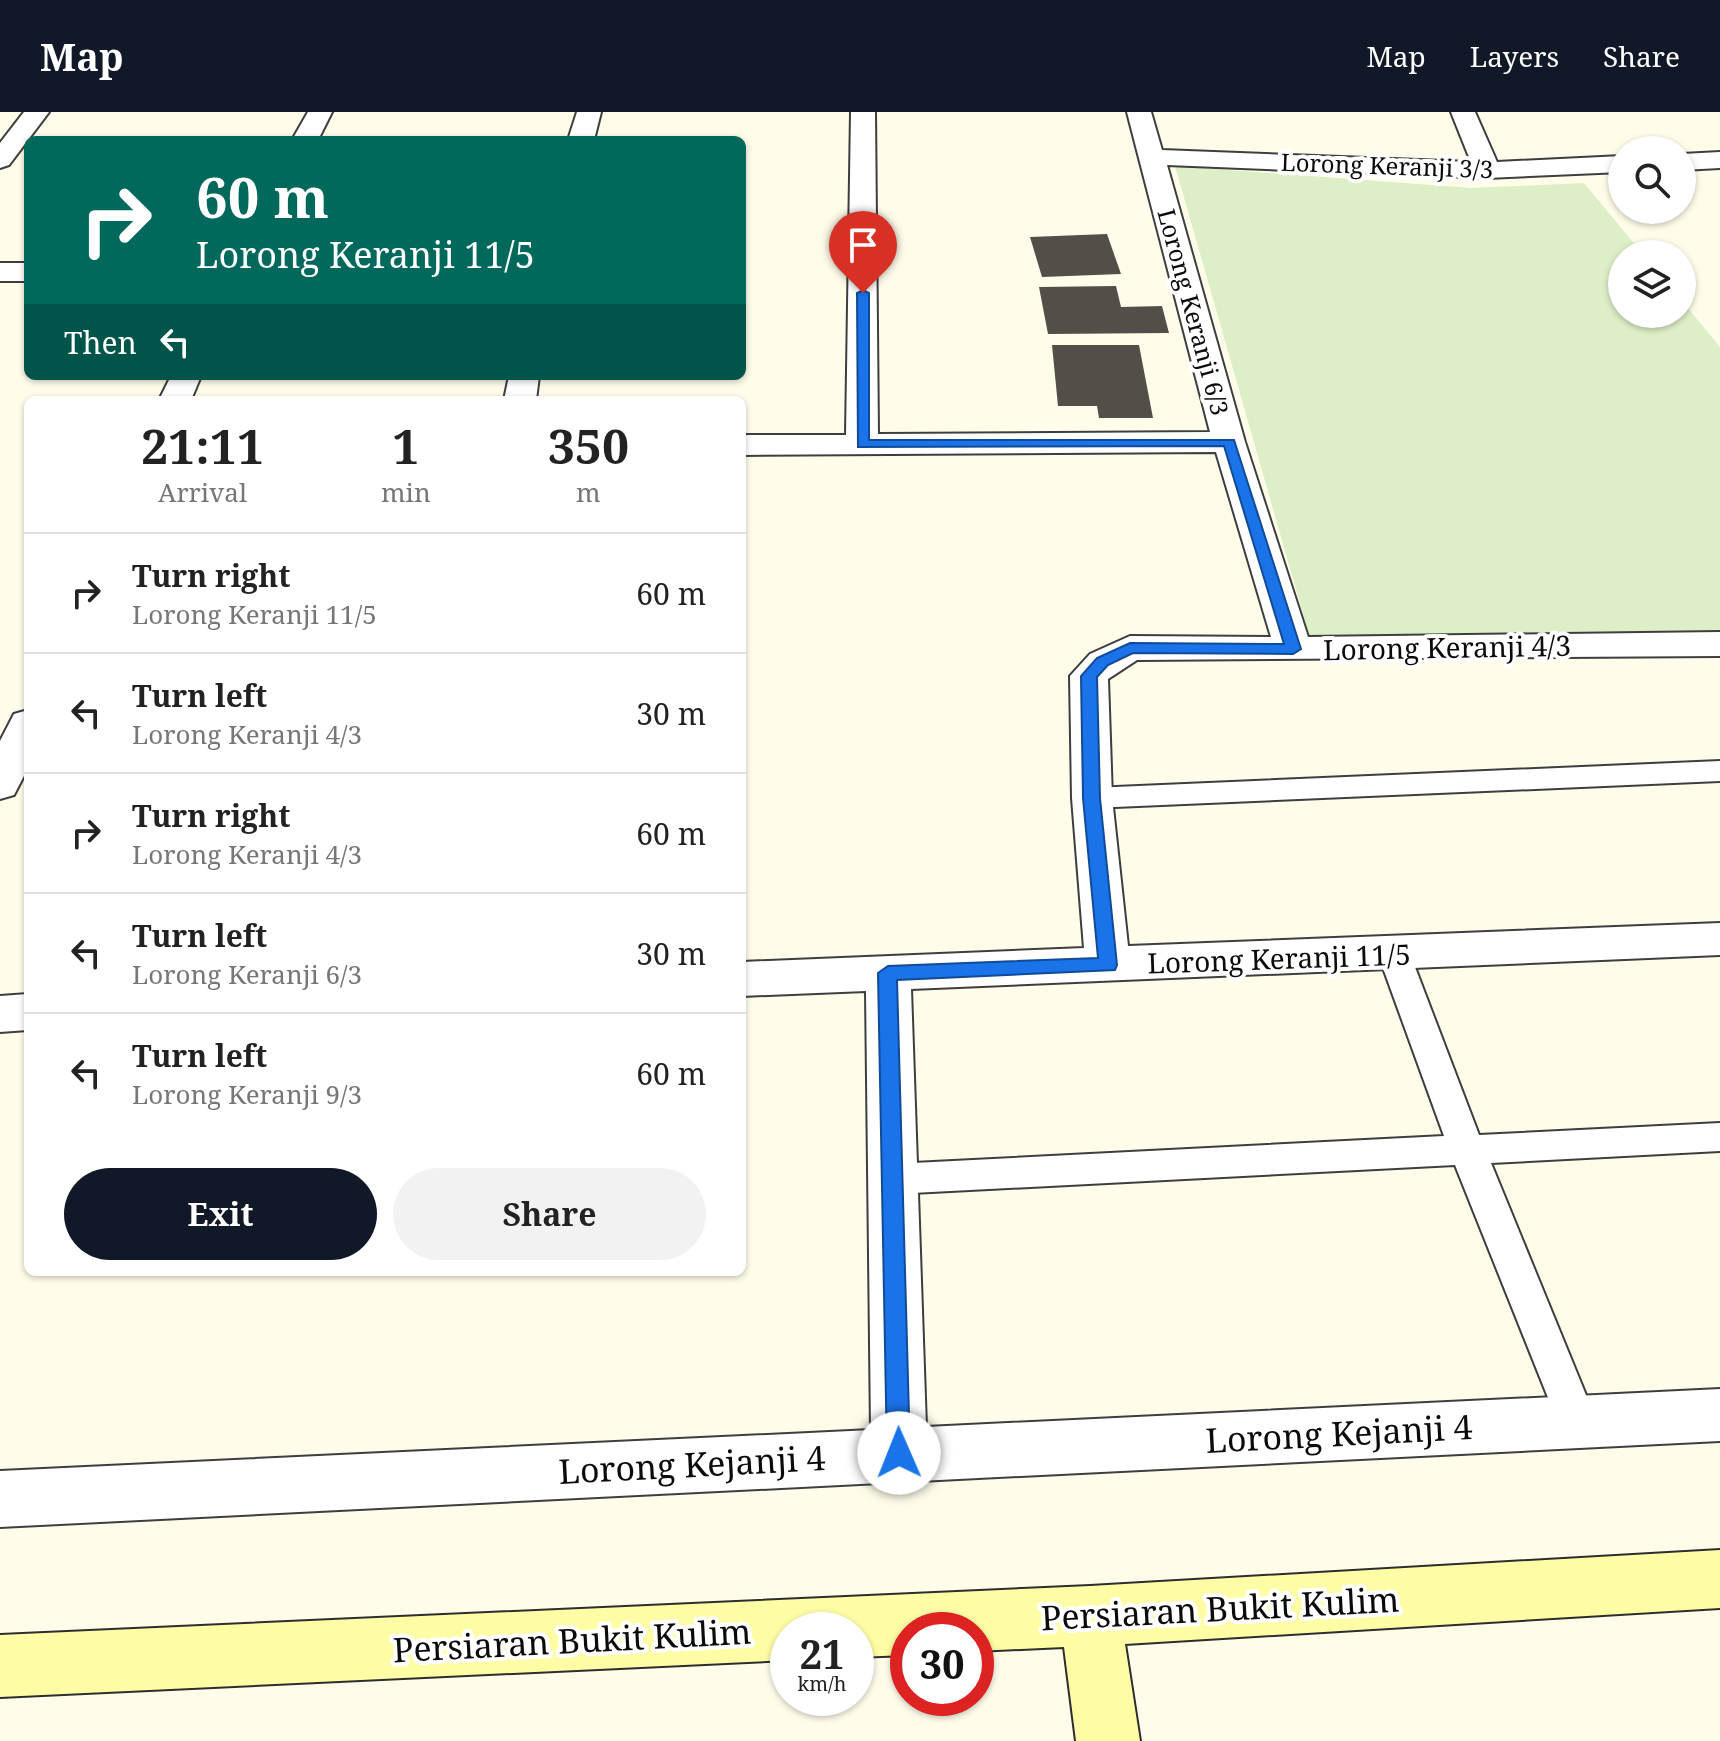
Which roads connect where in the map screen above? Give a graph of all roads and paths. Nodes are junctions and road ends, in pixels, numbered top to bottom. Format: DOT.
graph roads {
  1 [pos="37,112"];
  2 [pos="320,112"];
  3 [pos="589,112"];
  4 [pos="863,112"];
  5 [pos="1139,112"];
  6 [pos="1463,112"];
  7 [pos="307,136"];
  8 [pos="582,136"];
  9 [pos="1151,157"];
  10 [pos="0,160"];
  11 [pos="1720,160"];
  12 [pos="1696,161"];
  13 [pos="1608,165"];
  14 [pos="1487,170"];
  15 [pos="0,272"];
  16 [pos="24,272"];
  17 [pos="1229,442"];
  18 [pos="862,444"];
  19 [pos="746,445"];
  20 [pos="1720,644"];
  21 [pos="1293,649"];
  22 [pos="24,732"];
  23 [pos="1720,771"];
  24 [pos="0,785"];
  25 [pos="1092,798"];
  26 [pos="1720,939"];
  27 [pos="1394,954"];
  28 [pos="1108,965"];
  29 [pos="888,973"];
  30 [pos="746,979"];
  31 [pos="24,1012"];
  32 [pos="0,1014"];
  33 [pos="1720,1137"];
  34 [pos="1467,1149"];
  35 [pos="893,1179"];
  36 [pos="1720,1415"];
  37 [pos="1577,1422"];
  38 [pos="899,1453"];
  39 [pos="0,1499"];
  40 [pos="1720,1579"];
  41 [pos="1090,1616"];
  42 [pos="0,1666"];
  43 [pos="1108,1741"];
  1 -- 10 [label="street"];
  2 -- 7 [label="street"];
  3 -- 8 [label="street"];
  4 -- 18 [label="street"];
  5 -- 9 [label="street, Lorong Keranji 6/3"];
  6 -- 14 [label="street"];
  9 -- 14 [label="street, Lorong Keranji 3/3"];
  9 -- 17 [label="street, Lorong Keranji 6/3"];
  11 -- 12 [label="street"];
  13 -- 14 [label="street, Lorong Keranji 3/3"];
  15 -- 16 [label="street"];
  17 -- 18 [label="street"];
  17 -- 21 [label="street, Lorong Keranji 6/3"];
  18 -- 19 [label="street"];
  20 -- 21 [label="street, Lorong Keranji 4/3"];
  21 -- 25 [label="street, Lorong Keranji 4/3"];
  22 -- 24 [label="street"];
  23 -- 25 [label="lane"];
  25 -- 28 [label="street, Lorong Keranji 4/3"];
  26 -- 27 [label="street, Lorong Keranji 11/5"];
  27 -- 28 [label="street, Lorong Keranji 11/5"];
  27 -- 34 [label="lane"];
  28 -- 29 [label="street, Lorong Keranji 11/5"];
  29 -- 30 [label="street, Lorong Keranji 11/5"];
  29 -- 35 [label="street"];
  31 -- 32 [label="street"];
  33 -- 34 [label="lane"];
  34 -- 35 [label="lane"];
  34 -- 37 [label="lane"];
  35 -- 38 [label="street"];
  36 -- 37 [label="street, Lorong Kejanji 4"];
  37 -- 38 [label="street, Lorong Kejanji 4"];
  38 -- 39 [label="street, Lorong Kejanji 4"];
  40 -- 41 [label="street, Persiaran Bukit Kulim"];
  41 -- 42 [label="street, Persiaran Bukit Kulim"];
  41 -- 43 [label="street"];
}
